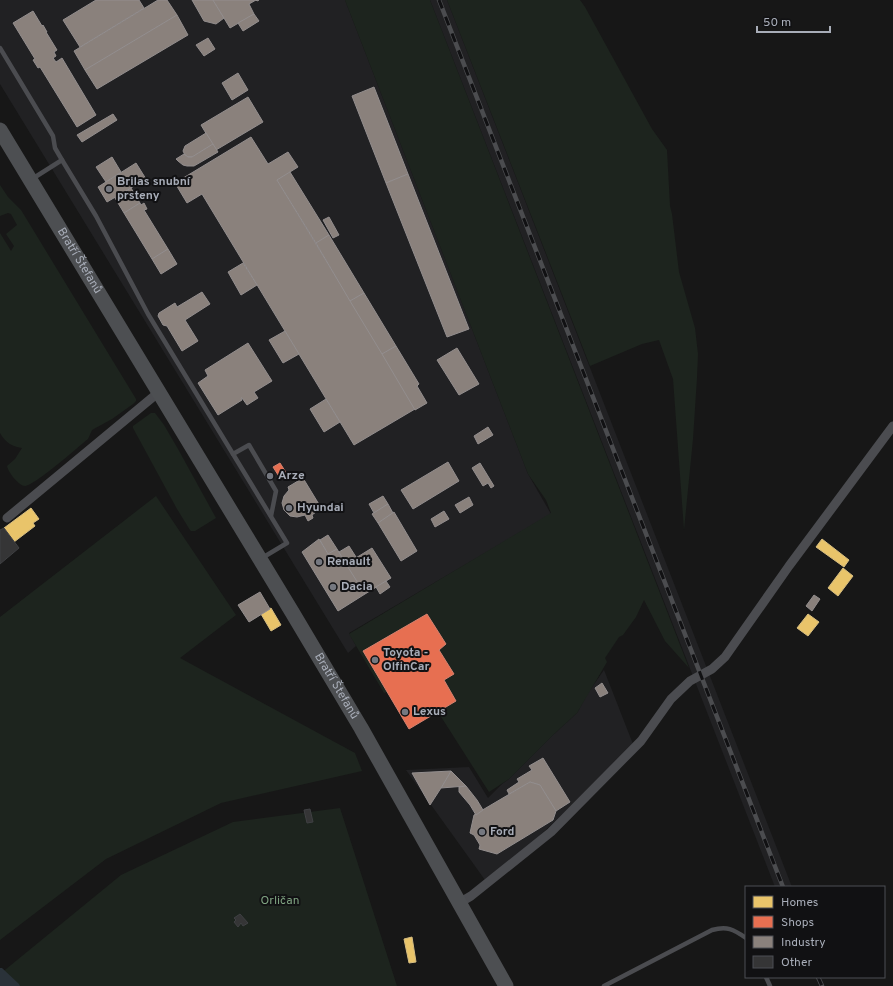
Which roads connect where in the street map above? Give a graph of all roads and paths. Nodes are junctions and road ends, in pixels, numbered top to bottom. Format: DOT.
graph roads {
  1 [pos="0,48"];
  2 [pos="0,130"];
  3 [pos="62,160"];
  4 [pos="30,180"];
  5 [pos="159,392"];
  6 [pos="893,426"];
  7 [pos="233,454"];
  8 [pos="271,516"];
  9 [pos="7,518"];
  10 [pos="260,559"];
  11 [pos="459,903"];
  12 [pos="745,937"];
  13 [pos="502,982"];
  14 [pos="604,986"];
  1 -- 3 [label="lane"];
  2 -- 4 [label="main road, Bratří Štefanů"];
  3 -- 4 [label="lane"];
  3 -- 7 [label="lane"];
  4 -- 5 [label="main road, Bratří Štefanů"];
  5 -- 9 [label="street"];
  5 -- 10 [label="main road, Bratří Štefanů"];
  6 -- 11 [label="street"];
  7 -- 8 [label="lane"];
  7 -- 8 [label="lane"];
  8 -- 10 [label="lane"];
  10 -- 11 [label="main road, Bratří Štefanů"];
  11 -- 13 [label="main road, Bratří Štefanů"];
  12 -- 14 [label="lane"];
}
